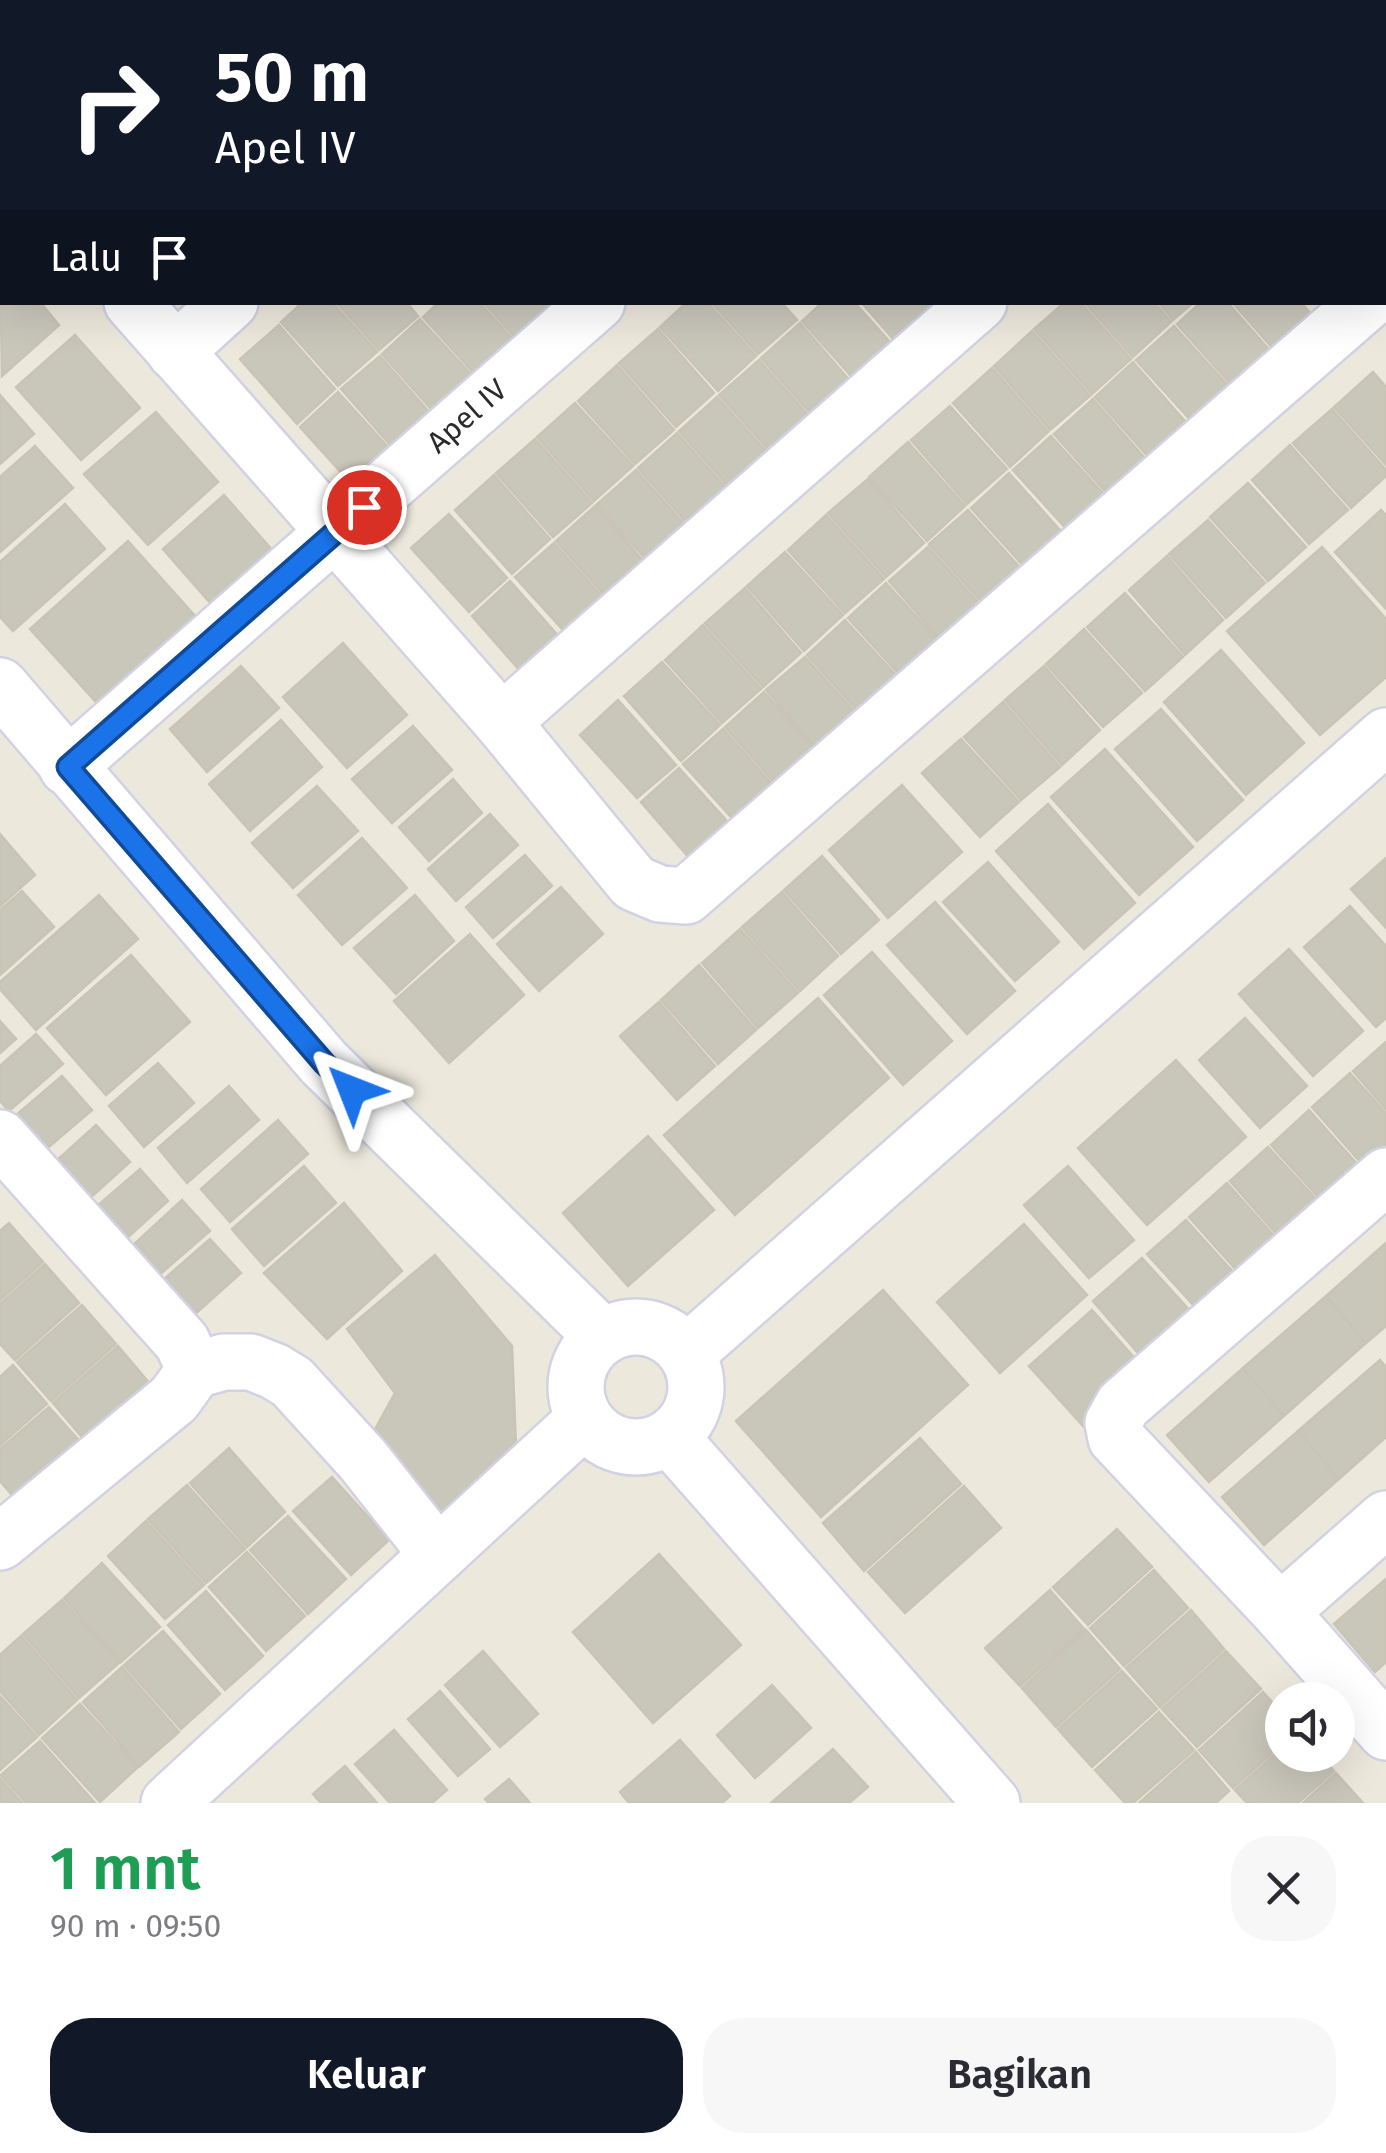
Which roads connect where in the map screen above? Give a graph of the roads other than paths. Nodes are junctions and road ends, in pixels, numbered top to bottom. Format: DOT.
graph roads {
  1 [pos="135,305"];
  2 [pos="227,305"];
  3 [pos="594,305"];
  4 [pos="976,305"];
  5 [pos="1365,305"];
  6 [pos="175,352"];
  7 [pos="335,533"];
  8 [pos="0,686"];
  9 [pos="502,722"];
  10 [pos="1386,736"];
  11 [pos="68,767"];
  12 [pos="0,1138"];
  13 [pos="1386,1176"];
  14 [pos="603,1336"];
  15 [pos="687,1352"];
  16 [pos="195,1370"];
  17 [pos="584,1420"];
  18 [pos="670,1437"];
  19 [pos="1386,1519"];
  20 [pos="2,1536"];
  21 [pos="438,1554"];
  22 [pos="1280,1612"];
  23 [pos="1386,1732"];
  24 [pos="169,1803"];
  25 [pos="992,1803"];
  1 -- 6 [label="street"];
  2 -- 6 [label="street"];
  3 -- 7 [label="street, Apel IV"];
  4 -- 9 [label="street"];
  5 -- 9 [label="street"];
  6 -- 7 [label="street"];
  7 -- 9 [label="street"];
  7 -- 11 [label="street, Apel IV"];
  8 -- 11 [label="street"];
  10 -- 15 [label="street"];
  11 -- 14 [label="street"];
  12 -- 16 [label="street"];
  13 -- 22 [label="street"];
  14 -- 15 [label="street"];
  14 -- 17 [label="street"];
  15 -- 18 [label="street"];
  16 -- 20 [label="street"];
  16 -- 21 [label="street"];
  17 -- 18 [label="street"];
  17 -- 21 [label="street"];
  18 -- 25 [label="street"];
  19 -- 22 [label="street"];
  21 -- 24 [label="street"];
  22 -- 23 [label="street"];
}
